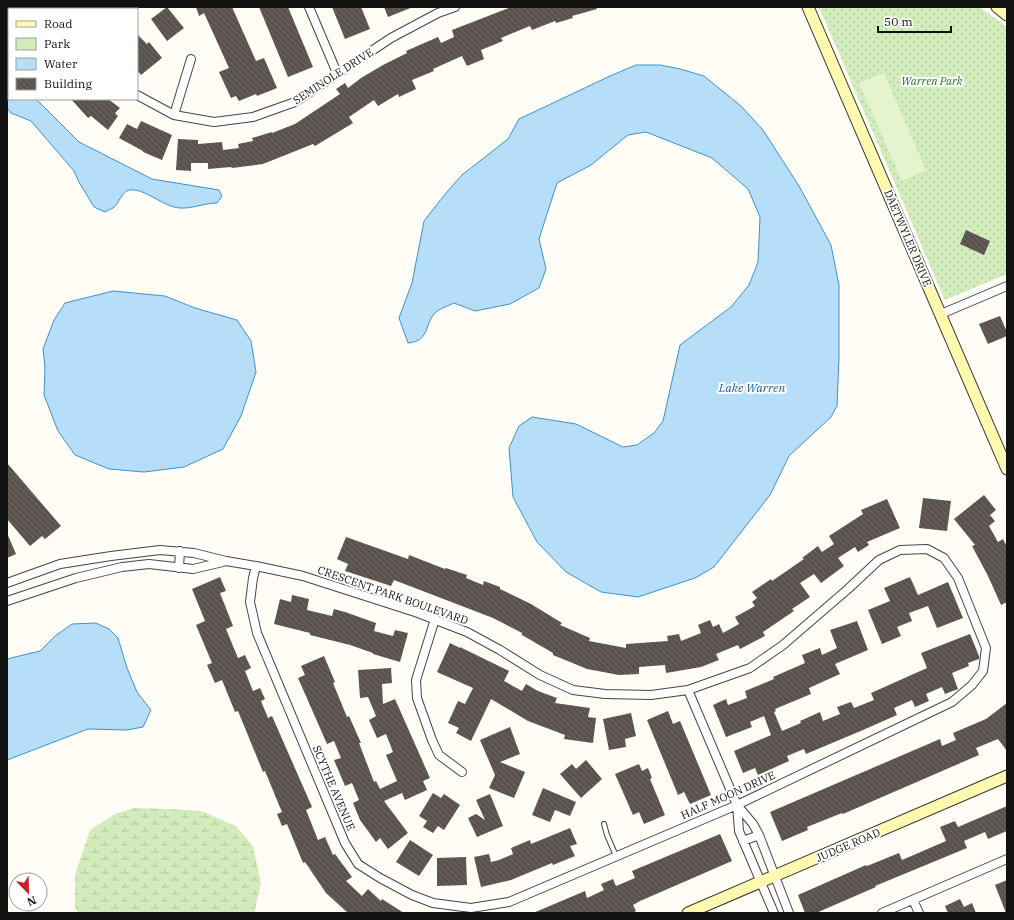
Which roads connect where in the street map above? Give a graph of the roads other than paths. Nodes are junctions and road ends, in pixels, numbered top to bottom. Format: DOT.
graph roads {
  1 [pos="308,7"];
  2 [pos="454,7"];
  3 [pos="808,7"];
  4 [pos="997,7"];
  5 [pos="437,10"];
  6 [pos="1007,15"];
  7 [pos="191,59"];
  8 [pos="337,73"];
  9 [pos="138,96"];
  10 [pos="174,115"];
  11 [pos="1007,286"];
  12 [pos="941,314"];
  13 [pos="1007,468"];
  14 [pos="180,551"];
  15 [pos="879,560"];
  16 [pos="226,561"];
  17 [pos="256,566"];
  18 [pos="179,568"];
  19 [pos="7,583"];
  20 [pos="7,601"];
  21 [pos="435,619"];
  22 [pos="688,690"];
  23 [pos="462,772"];
  24 [pos="1007,776"];
  25 [pos="737,805"];
  26 [pos="604,824"];
  27 [pos="759,835"];
  28 [pos="743,841"];
  29 [pos="616,856"];
  30 [pos="1007,859"];
  31 [pos="774,876"];
  32 [pos="760,882"];
  33 [pos="913,900"];
  34 [pos="509,902"];
  35 [pos="688,913"];
  36 [pos="774,913"];
  37 [pos="789,913"];
  38 [pos="882,913"];
  39 [pos="918,913"];
  1 -- 8 [label="street"];
  2 -- 5 [label="street, SEMINOLE DRIVE"];
  3 -- 12 [label="street, DAETWYLER DRIVE"];
  4 -- 6 [label="street"];
  5 -- 8 [label="street, SEMINOLE DRIVE"];
  7 -- 10 [label="street"];
  8 -- 10 [label="street, SEMINOLE DRIVE"];
  9 -- 10 [label="street, SEMINOLE DRIVE"];
  11 -- 12 [label="street"];
  12 -- 13 [label="street, DAETWYLER DRIVE"];
  14 -- 16 [label="street, CRESCENT PARK BOULEVARD"];
  14 -- 18 [label="street"];
  14 -- 19 [label="street, CRESCENT PARK BOULEVARD"];
  15 -- 22 [label="street, CRESCENT PARK BOULEVARD"];
  15 -- 25 [label="street, HALF MOON DRIVE"];
  16 -- 17 [label="street, CRESCENT PARK BOULEVARD"];
  16 -- 18 [label="street, CRESCENT PARK BOULEVARD"];
  17 -- 21 [label="street, CRESCENT PARK BOULEVARD"];
  17 -- 34 [label="street, SCYTHE AVENUE"];
  18 -- 20 [label="street, CRESCENT PARK BOULEVARD"];
  21 -- 22 [label="street, CRESCENT PARK BOULEVARD"];
  21 -- 23 [label="street"];
  22 -- 25 [label="street"];
  24 -- 31 [label="street, JUDGE ROAD"];
  25 -- 27 [label="street"];
  25 -- 28 [label="street"];
  25 -- 29 [label="street, HALF MOON DRIVE"];
  26 -- 29 [label="lane"];
  27 -- 28 [label="street"];
  27 -- 31 [label="street"];
  28 -- 32 [label="street"];
  29 -- 34 [label="street, HALF MOON DRIVE"];
  30 -- 33 [label="street"];
  31 -- 32 [label="street, JUDGE ROAD"];
  31 -- 37 [label="street"];
  32 -- 35 [label="street, JUDGE ROAD"];
  32 -- 36 [label="street"];
  33 -- 38 [label="street"];
  33 -- 39 [label="street"];
}
